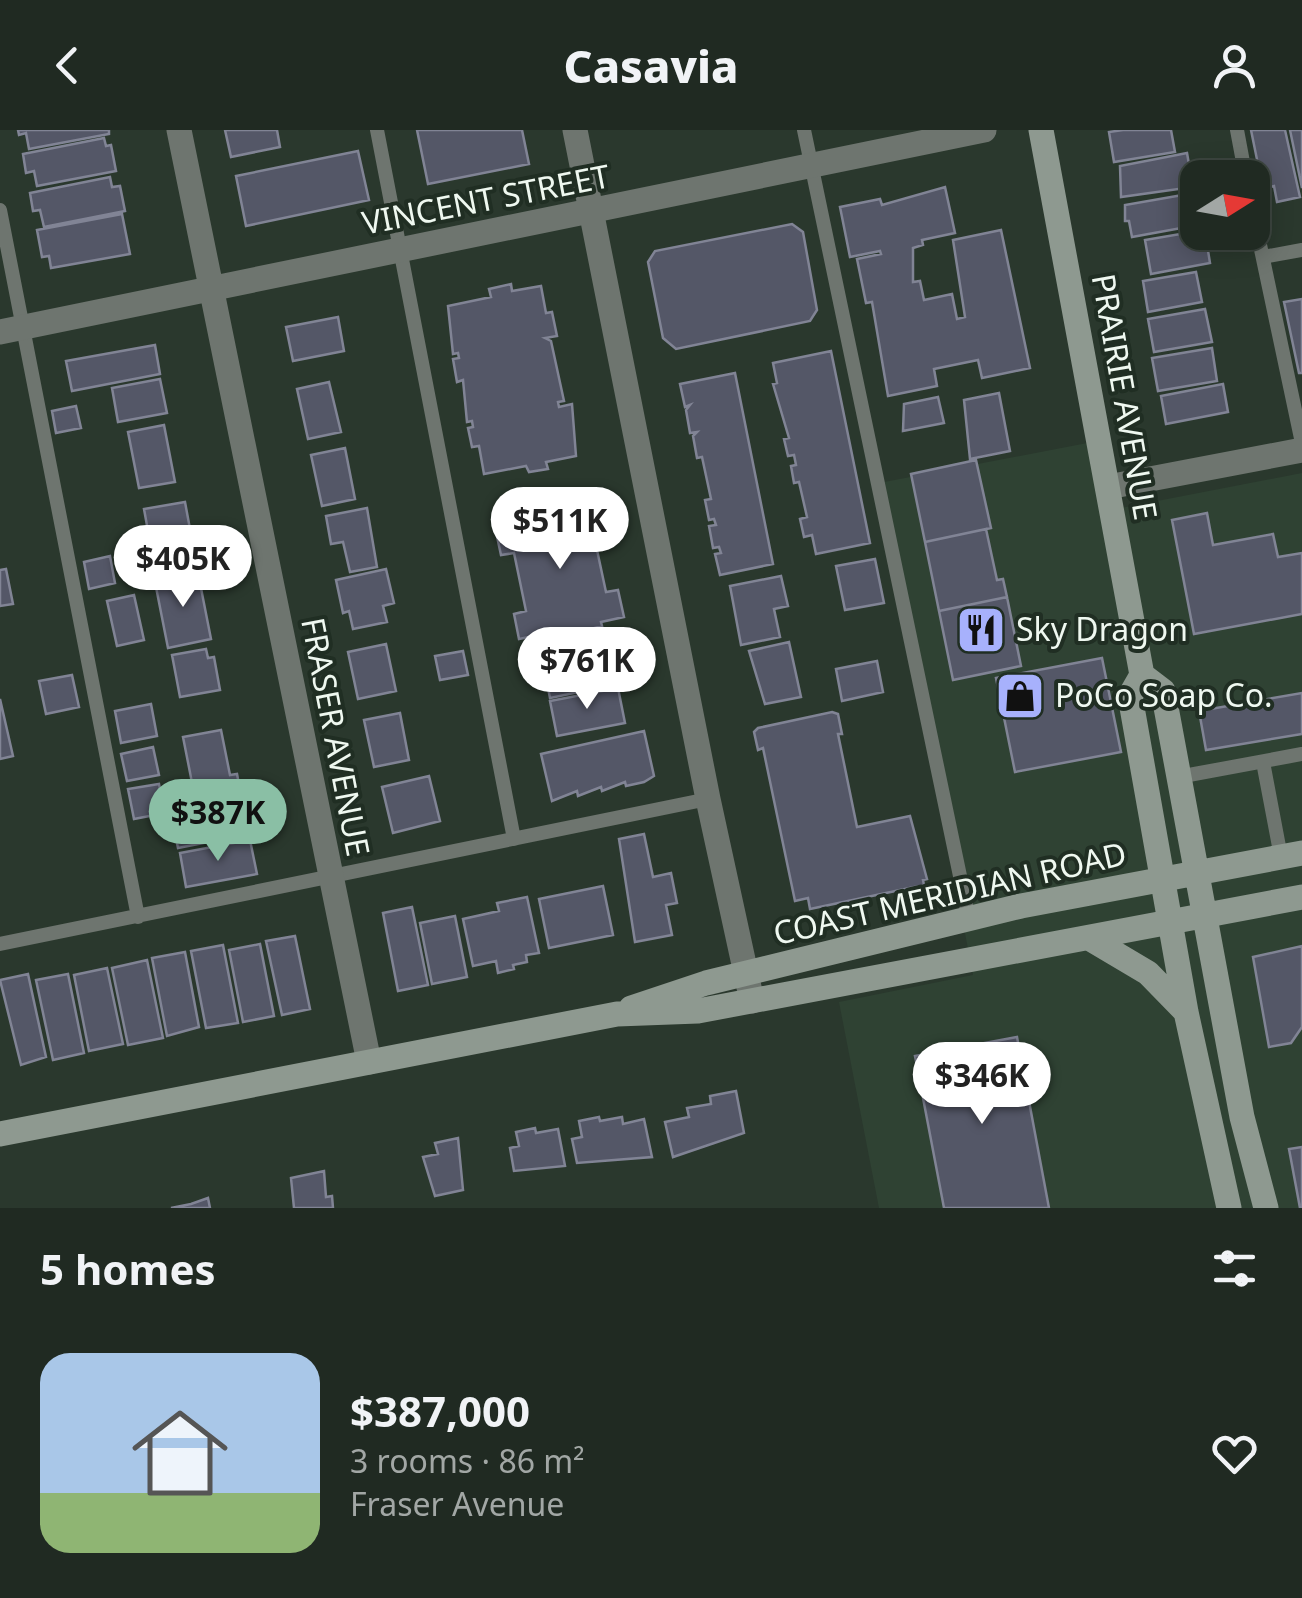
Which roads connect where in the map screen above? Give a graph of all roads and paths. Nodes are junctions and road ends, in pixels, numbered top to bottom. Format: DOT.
graph roads {
  1 [pos="179,130"];
  2 [pos="377,130"];
  3 [pos="575,130"];
  4 [pos="804,130"];
  5 [pos="984,130"];
  6 [pos="1042,130"];
  7 [pos="1237,130"];
  8 [pos="1243,160"];
  9 [pos="811,166"];
  10 [pos="0,210"];
  11 [pos="592,212"];
  12 [pos="402,249"];
  13 [pos="1261,250"];
  14 [pos="1302,250"];
  15 [pos="1263,258"];
  16 [pos="212,287"];
  17 [pos="12,329"];
  18 [pos="1302,446"];
  19 [pos="1108,487"];
  20 [pos="1142,675"];
  21 [pos="1302,754"];
  22 [pos="1263,762"];
  23 [pos="1178,778"];
  24 [pos="708,800"];
  25 [pos="514,839"];
  26 [pos="1291,855"];
  27 [pos="1195,874"];
  28 [pos="330,877"];
  29 [pos="1165,879"];
  30 [pos="1302,896"];
  31 [pos="1203,915"];
  32 [pos="138,917"];
  33 [pos="969,919"];
  34 [pos="1172,921"];
  35 [pos="1089,938"];
  36 [pos="0,944"];
  37 [pos="746,974"];
  38 [pos="752,1000"];
  39 [pos="1186,1012"];
  40 [pos="617,1014"];
  41 [pos="369,1062"];
  42 [pos="0,1134"];
  43 [pos="1229,1208"];
  44 [pos="1266,1208"];
  1 -- 16 [label="street, FRASER AVENUE"];
  2 -- 12 [label="lane"];
  3 -- 11 [label="street"];
  4 -- 9 [label="lane"];
  5 -- 9 [label="street, VINCENT STREET"];
  6 -- 19 [label="main road, PRAIRIE AVENUE"];
  7 -- 8 [label="lane"];
  9 -- 11 [label="street, VINCENT STREET"];
  9 -- 33 [label="lane"];
  10 -- 17 [label="lane"];
  11 -- 12 [label="street, VINCENT STREET"];
  11 -- 24 [label="street"];
  12 -- 16 [label="street, VINCENT STREET"];
  12 -- 25 [label="lane"];
  13 -- 15 [label="lane"];
  14 -- 15 [label="lane"];
  15 -- 18 [label="lane"];
  16 -- 17 [label="street, VINCENT STREET"];
  16 -- 28 [label="street, FRASER AVENUE"];
  17 -- 32 [label="lane"];
  18 -- 19 [label="street"];
  19 -- 20 [label="main road, PRAIRIE AVENUE"];
  20 -- 23 [label="main road, PRAIRIE AVENUE"];
  20 -- 29 [label="main road, PRAIRIE AVENUE"];
  21 -- 22 [label="lane"];
  22 -- 23 [label="lane"];
  22 -- 26 [label="lane"];
  23 -- 27 [label="main road, PRAIRIE AVENUE"];
  24 -- 25 [label="lane"];
  24 -- 37 [label="street"];
  25 -- 28 [label="lane"];
  26 -- 27 [label="main road, COAST MERIDIAN ROAD"];
  27 -- 29 [label="main road, COAST MERIDIAN ROAD"];
  27 -- 31 [label="main road, PRAIRIE AVENUE"];
  28 -- 32 [label="lane"];
  28 -- 41 [label="street, FRASER AVENUE"];
  29 -- 33 [label="main road, COAST MERIDIAN ROAD"];
  29 -- 34 [label="main road, PRAIRIE AVENUE"];
  30 -- 31 [label="main road, COAST MERIDIAN ROAD"];
  31 -- 34 [label="main road, COAST MERIDIAN ROAD"];
  31 -- 44 [label="main road, PRAIRIE AVENUE"];
  32 -- 36 [label="lane"];
  33 -- 37 [label="main road, COAST MERIDIAN ROAD"];
  34 -- 35 [label="main road, COAST MERIDIAN ROAD"];
  34 -- 39 [label="main road, PRAIRIE AVENUE"];
  35 -- 38 [label="main road, COAST MERIDIAN ROAD"];
  35 -- 39 [label="main road"];
  37 -- 38 [label="street"];
  37 -- 40 [label="main road, COAST MERIDIAN ROAD"];
  38 -- 40 [label="main road, COAST MERIDIAN ROAD"];
  39 -- 43 [label="main road, PRAIRIE AVENUE"];
  40 -- 41 [label="main road, COAST MERIDIAN ROAD"];
  41 -- 42 [label="main road, COAST MERIDIAN ROAD"];
}
